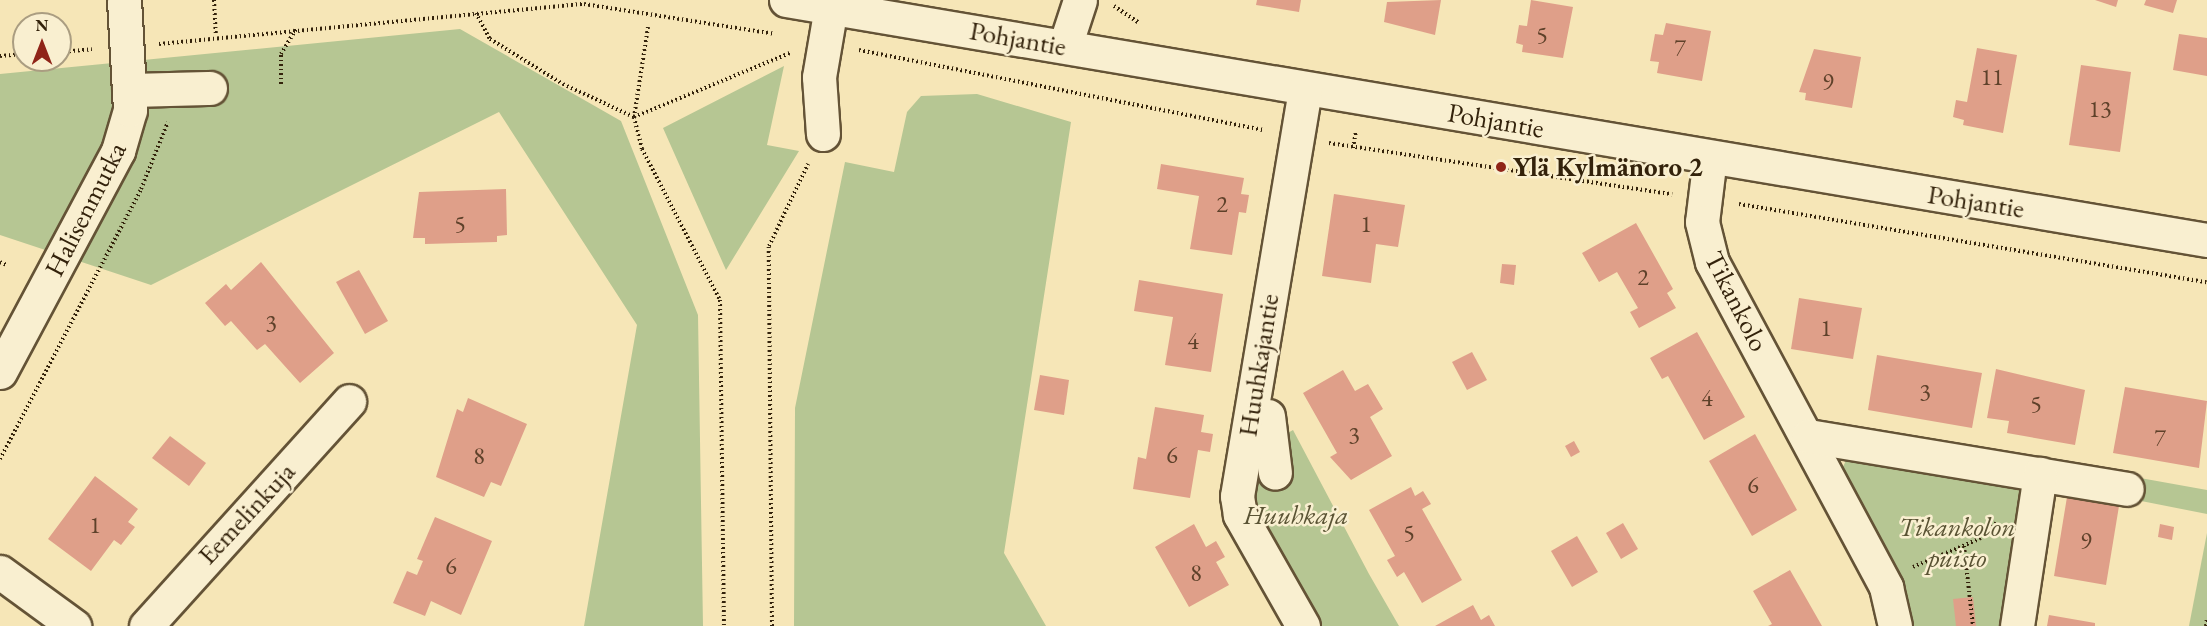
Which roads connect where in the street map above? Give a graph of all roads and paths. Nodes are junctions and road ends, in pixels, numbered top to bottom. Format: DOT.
graph roads {
  1 [pos="124,0"];
  2 [pos="214,0"];
  3 [pos="786,0"];
  4 [pos="1080,0"];
  5 [pos="831,7"];
  6 [pos="476,13"];
  7 [pos="648,27"];
  8 [pos="296,29"];
  9 [pos="216,36"];
  10 [pos="822,43"];
  11 [pos="129,46"];
  12 [pos="1065,46"];
  13 [pos="72,51"];
  14 [pos="281,84"];
  15 [pos="210,88"];
  16 [pos="1305,89"];
  17 [pos="129,90"];
  18 [pos="634,117"];
  19 [pos="823,134"];
  20 [pos="1296,136"];
  21 [pos="1710,157"];
  22 [pos="1704,198"];
  23 [pos="2207,240"];
  24 [pos="0,262"];
  25 [pos="8,265"];
  26 [pos="2207,282"];
  27 [pos="0,372"];
  28 [pos="349,401"];
  29 [pos="1268,416"];
  30 [pos="1808,436"];
  31 [pos="1275,473"];
  32 [pos="2038,488"];
  33 [pos="2127,489"];
  34 [pos="1964,546"];
  35 [pos="0,572"];
  36 [pos="1886,587"];
  37 [pos="2207,618"];
  38 [pos="74,626"];
  39 [pos="146,626"];
  40 [pos="724,626"];
  41 [pos="772,626"];
  42 [pos="1303,626"];
  43 [pos="1895,626"];
  44 [pos="1973,626"];
  45 [pos="2017,626"];
  46 [pos="2206,626"];
  1 -- 11 [label="street, Halisenmutka"];
  2 -- 9 [label="path"];
  3 -- 5 [label="street, Pohjantie"];
  4 -- 12 [label="street"];
  5 -- 10 [label="street"];
  5 -- 12 [label="street, Pohjantie"];
  6 -- 8 [label="path"];
  6 -- 10 [label="path"];
  6 -- 18 [label="path"];
  7 -- 18 [label="path"];
  8 -- 9 [label="path"];
  8 -- 14 [label="path"];
  9 -- 11 [label="path"];
  10 -- 18 [label="path"];
  10 -- 19 [label="street"];
  10 -- 20 [label="path"];
  11 -- 13 [label="path"];
  11 -- 17 [label="street, Halisenmutka"];
  12 -- 16 [label="street, Pohjantie"];
  15 -- 17 [label="street"];
  16 -- 20 [label="street, Huuhkajantie"];
  16 -- 21 [label="street, Pohjantie"];
  17 -- 27 [label="street, Halisenmutka"];
  18 -- 40 [label="path"];
  19 -- 41 [label="path"];
  20 -- 22 [label="path"];
  20 -- 42 [label="street, Huuhkajantie"];
  21 -- 22 [label="street, Tikankolo"];
  21 -- 23 [label="street, Pohjantie"];
  22 -- 26 [label="path"];
  22 -- 30 [label="street, Tikankolo"];
  24 -- 25 [label="path"];
  28 -- 39 [label="street, Eemelinkuja"];
  29 -- 31 [label="street"];
  30 -- 32 [label="street"];
  30 -- 36 [label="street, Tikankolo"];
  32 -- 33 [label="street"];
  32 -- 34 [label="path"];
  32 -- 45 [label="street"];
  34 -- 36 [label="path"];
  34 -- 44 [label="path"];
  35 -- 38 [label="street"];
  36 -- 43 [label="street, Tikankolo"];
  37 -- 46 [label="path"];
}
